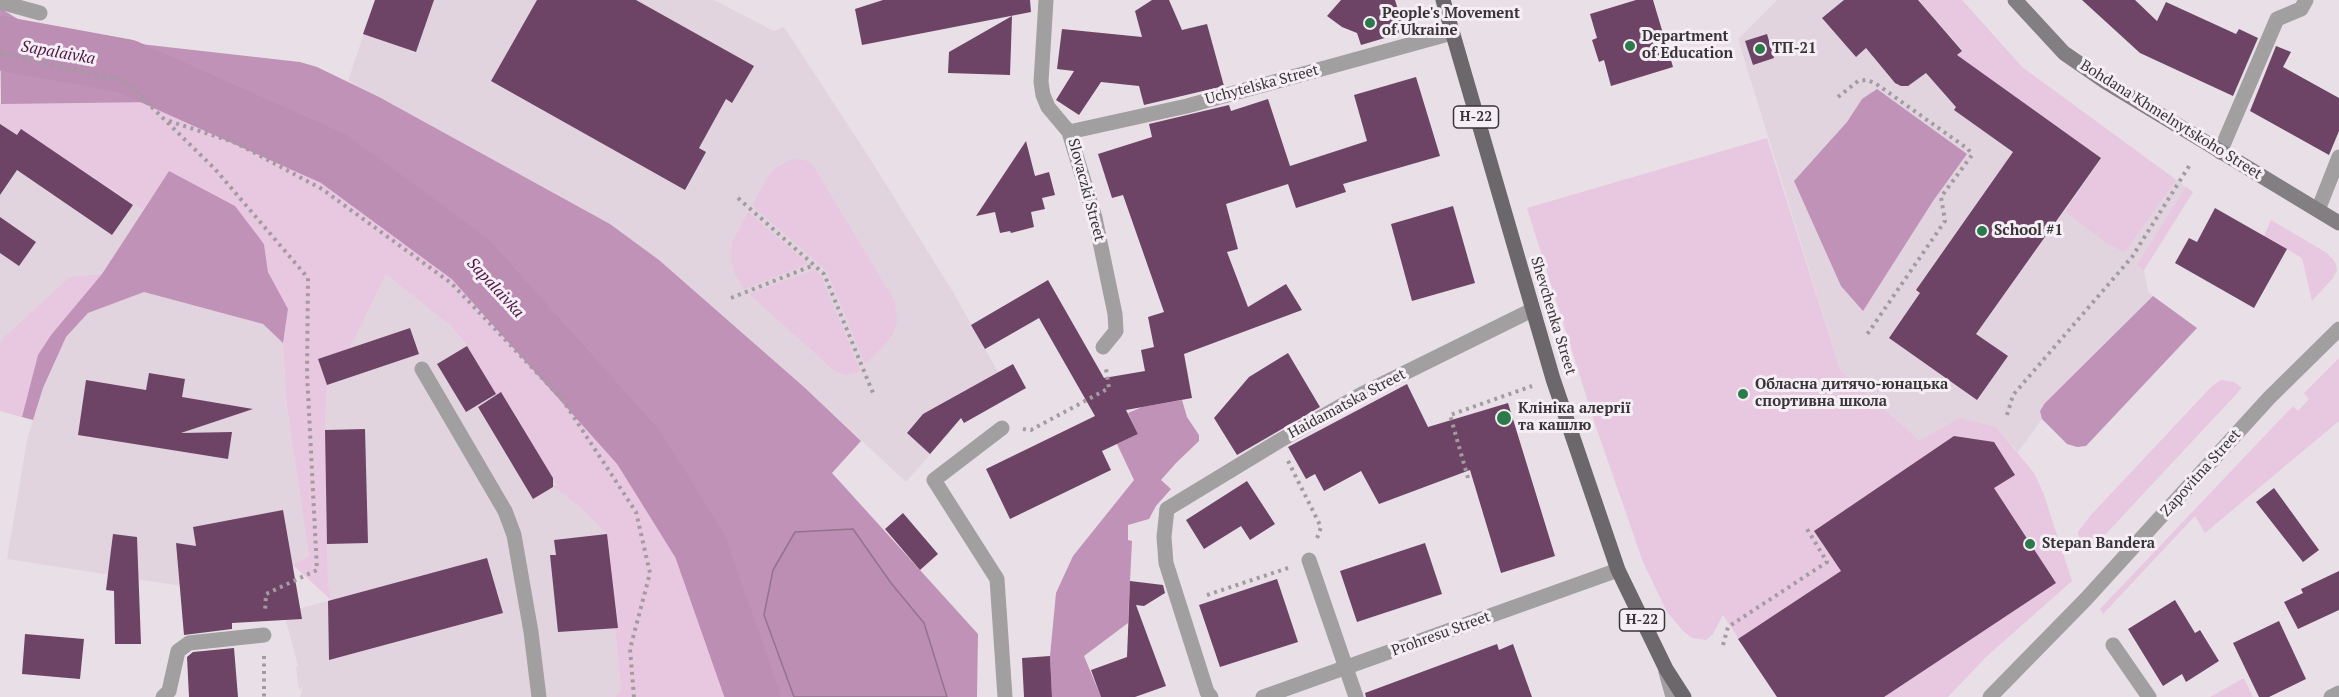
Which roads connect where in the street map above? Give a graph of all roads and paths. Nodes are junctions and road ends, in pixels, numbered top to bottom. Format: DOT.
graph roads {
  1 [pos="1046,0"];
  2 [pos="1443,0"];
  3 [pos="2015,0"];
  4 [pos="2306,0"];
  5 [pos="0,2"];
  6 [pos="40,13"];
  7 [pos="1452,33"];
  8 [pos="0,53"];
  9 [pos="1838,97"];
  10 [pos="166,120"];
  11 [pos="1070,132"];
  12 [pos="2220,152"];
  13 [pos="2339,157"];
  14 [pos="2191,162"];
  15 [pos="738,198"];
  16 [pos="2318,210"];
  17 [pos="2339,223"];
  18 [pos="814,265"];
  19 [pos="731,298"];
  20 [pos="1532,310"];
  21 [pos="2339,329"];
  22 [pos="1866,336"];
  23 [pos="1103,347"];
  24 [pos="422,369"];
  25 [pos="1535,385"];
  26 [pos="1109,388"];
  27 [pos="873,393"];
  28 [pos="2007,415"];
  29 [pos="1002,428"];
  30 [pos="1279,441"];
  31 [pos="1468,478"];
  32 [pos="1807,529"];
  33 [pos="1309,560"];
  34 [pos="1618,570"];
  35 [pos="1207,595"];
  36 [pos="264,635"];
  37 [pos="1723,645"];
  38 [pos="2113,645"];
  39 [pos="1347,668"];
  40 [pos="1666,669"];
  41 [pos="2339,693"];
  42 [pos="163,697"];
  43 [pos="264,697"];
  44 [pos="539,697"];
  45 [pos="634,697"];
  46 [pos="1005,697"];
  47 [pos="1211,697"];
  48 [pos="1263,697"];
  49 [pos="1356,697"];
  50 [pos="1673,697"];
  51 [pos="1684,697"];
  52 [pos="1990,697"];
  53 [pos="2150,697"];
  54 [pos="2331,697"];
  1 -- 11 [label="street, Slovaczki Street"];
  2 -- 7 [label="main road, Shevchenka Street / Н-22"];
  3 -- 12 [label="main road, Bohdana Khmelnytskoho Street"];
  4 -- 12 [label="street"];
  5 -- 6 [label="street"];
  7 -- 11 [label="street, Uchytelska Street"];
  7 -- 20 [label="main road, Shevchenka Street / Н-22"];
  8 -- 10 [label="path"];
  9 -- 22 [label="path"];
  10 -- 36 [label="path"];
  10 -- 45 [label="path"];
  11 -- 23 [label="street, Slovaczki Street"];
  12 -- 16 [label="main road, Bohdana Khmelnytskoho Street"];
  13 -- 16 [label="street"];
  14 -- 28 [label="path"];
  15 -- 18 [label="path"];
  16 -- 17 [label="main road, Bohdana Khmelnytskoho Street"];
  18 -- 19 [label="path"];
  18 -- 27 [label="path"];
  20 -- 30 [label="street, Haidamatska Street"];
  20 -- 34 [label="main road, Shevchenka Street / Н-22"];
  21 -- 52 [label="street, Zapovitna Street"];
  24 -- 44 [label="street"];
  25 -- 31 [label="path"];
  26 -- 29 [label="path"];
  29 -- 46 [label="street"];
  30 -- 33 [label="path"];
  30 -- 47 [label="street, Haidamatska Street"];
  32 -- 37 [label="path"];
  33 -- 35 [label="path"];
  33 -- 39 [label="street"];
  34 -- 39 [label="street, Prohresu Street"];
  34 -- 40 [label="main road, Shevchenka Street / Н-22"];
  36 -- 42 [label="street"];
  36 -- 43 [label="path"];
  38 -- 53 [label="street"];
  39 -- 48 [label="street, Prohresu Street"];
  39 -- 49 [label="street"];
  40 -- 50 [label="street"];
  40 -- 51 [label="main road, Shevchenka Street / Н-22"];
  41 -- 54 [label="street"];
}
